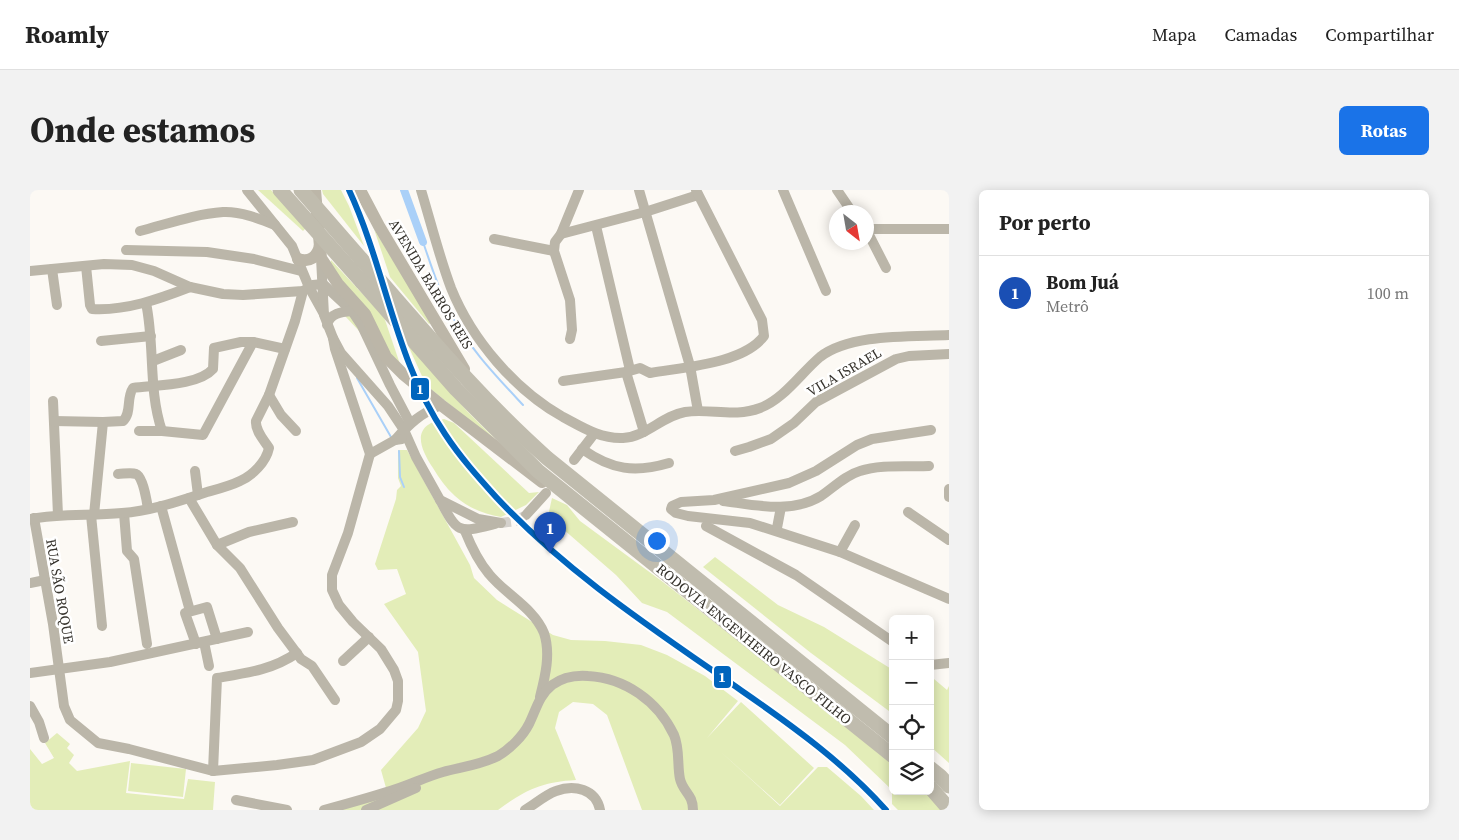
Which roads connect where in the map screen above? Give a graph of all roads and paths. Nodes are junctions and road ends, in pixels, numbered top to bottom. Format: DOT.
graph roads {
  1 [pos="247,190"];
  2 [pos="280,190"];
  3 [pos="301,190"];
  4 [pos="315,190"];
  5 [pos="360,190"];
  6 [pos="421,190"];
  7 [pos="639,190"];
  8 [pos="783,190"];
  9 [pos="837,190"];
  10 [pos="575,191"];
  11 [pos="697,192"];
  12 [pos="847,205"];
  13 [pos="645,212"];
  14 [pos="276,226"];
  15 [pos="596,226"];
  16 [pos="874,229"];
  17 [pos="949,229"];
  18 [pos="140,232"];
  19 [pos="561,234"];
  20 [pos="494,239"];
  21 [pos="320,243"];
  22 [pos="874,245"];
  23 [pos="126,250"];
  24 [pos="554,251"];
  25 [pos="321,258"];
  26 [pos="300,265"];
  27 [pos="86,266"];
  28 [pos="886,268"];
  29 [pos="52,269"];
  30 [pos="30,271"];
  31 [pos="323,284"];
  32 [pos="190,287"];
  33 [pos="306,289"];
  34 [pos="826,291"];
  35 [pos="146,303"];
  36 [pos="57,305"];
  37 [pos="352,311"];
  38 [pos="326,320"];
  39 [pos="949,335"];
  40 [pos="152,336"];
  41 [pos="333,338"];
  42 [pos="570,339"];
  43 [pos="101,341"];
  44 [pos="253,342"];
  45 [pos="285,349"];
  46 [pos="180,350"];
  47 [pos="949,354"];
  48 [pos="153,361"];
  49 [pos="690,366"];
  50 [pos="628,371"];
  51 [pos="563,381"];
  52 [pos="154,387"];
  53 [pos="479,393"];
  54 [pos="269,395"];
  55 [pos="53,401"];
  56 [pos="441,405"];
  57 [pos="698,412"];
  58 [pos="54,421"];
  59 [pos="103,422"];
  60 [pos="931,430"];
  61 [pos="162,431"];
  62 [pos="296,431"];
  63 [pos="407,431"];
  64 [pos="139,432"];
  65 [pos="644,432"];
  66 [pos="594,434"];
  67 [pos="582,449"];
  68 [pos="735,451"];
  69 [pos="370,454"];
  70 [pos="574,460"];
  71 [pos="669,463"];
  72 [pos="929,466"];
  73 [pos="195,471"];
  74 [pos="118,474"];
  75 [pos="949,489"];
  76 [pos="546,493"];
  77 [pos="193,497"];
  78 [pos="949,497"];
  79 [pos="440,500"];
  80 [pos="714,500"];
  81 [pos="161,506"];
  82 [pos="781,507"];
  83 [pos="148,509"];
  84 [pos="908,512"];
  85 [pos="124,513"];
  86 [pos="58,515"];
  87 [pos="93,515"];
  88 [pos="526,515"];
  89 [pos="592,515"];
  90 [pos="32,519"];
  91 [pos="293,522"];
  92 [pos="706,526"];
  93 [pos="855,526"];
  94 [pos="777,528"];
  95 [pos="464,531"];
  96 [pos="949,540"];
  97 [pos="217,546"];
  98 [pos="840,552"];
  99 [pos="44,580"];
  100 [pos="30,583"];
  101 [pos="949,599"];
  102 [pos="188,612"];
  103 [pos="102,626"];
  104 [pos="248,632"];
  105 [pos="369,637"];
  106 [pos="217,639"];
  107 [pos="889,639"];
  108 [pos="200,643"];
  109 [pos="147,644"];
  110 [pos="297,653"];
  111 [pos="343,661"];
  112 [pos="949,663"];
  113 [pos="934,665"];
  114 [pos="209,666"];
  115 [pos="58,669"];
  116 [pos="30,673"];
  117 [pos="540,698"];
  118 [pos="336,700"];
  119 [pos="30,706"];
  120 [pos="889,734"];
  121 [pos="44,738"];
  122 [pos="889,753"];
  123 [pos="213,771"];
  124 [pos="934,771"];
  125 [pos="434,776"];
  126 [pos="949,786"];
  127 [pos="934,792"];
  128 [pos="236,800"];
  129 [pos="949,809"];
  130 [pos="287,810"];
  131 [pos="324,810"];
  132 [pos="366,810"];
  133 [pos="525,810"];
  134 [pos="600,810"];
  135 [pos="692,810"];
  1 -- 14 [label="street"];
  2 -- 89 [label="highway, RODOVIA ENGENHEIRO VASCO FILHO, bridge"];
  3 -- 53 [label="highway, RODOVIA ENGENHEIRO VASCO FILHO, bridge"];
  4 -- 21 [label="main road"];
  5 -- 53 [label="main road, AVENIDA BARROS REIS"];
  6 -- 66 [label="street"];
  7 -- 13 [label="street"];
  8 -- 34 [label="street"];
  9 -- 12 [label="street"];
  10 -- 19 [label="street"];
  11 -- 13 [label="street"];
  11 -- 49 [label="street"];
  13 -- 15 [label="street"];
  13 -- 49 [label="street"];
  14 -- 18 [label="street"];
  14 -- 26 [label="street"];
  15 -- 19 [label="street"];
  15 -- 50 [label="street"];
  16 -- 17 [label="street"];
  19 -- 24 [label="street"];
  20 -- 24 [label="street"];
  21 -- 25 [label="main road"];
  21 -- 26 [label="main road"];
  22 -- 28 [label="street"];
  23 -- 26 [label="street"];
  24 -- 42 [label="street"];
  25 -- 31 [label="street"];
  25 -- 56 [label="main road"];
  26 -- 33 [label="street"];
  27 -- 29 [label="street"];
  27 -- 32 [label="street"];
  27 -- 35 [label="street"];
  29 -- 30 [label="street"];
  29 -- 36 [label="street"];
  31 -- 33 [label="street"];
  31 -- 37 [label="street"];
  31 -- 38 [label="street"];
  32 -- 33 [label="street"];
  32 -- 35 [label="street"];
  33 -- 38 [label="street"];
  33 -- 45 [label="street"];
  35 -- 40 [label="street"];
  37 -- 38 [label="street"];
  37 -- 63 [label="street"];
  38 -- 41 [label="street"];
  39 -- 57 [label="street"];
  40 -- 43 [label="street"];
  40 -- 48 [label="street"];
  41 -- 63 [label="street"];
  41 -- 69 [label="street"];
  44 -- 45 [label="street"];
  44 -- 52 [label="street"];
  44 -- 61 [label="street"];
  45 -- 54 [label="street"];
  46 -- 48 [label="street"];
  47 -- 68 [label="street, VILA ISRAEL"];
  48 -- 52 [label="street"];
  49 -- 50 [label="street"];
  49 -- 57 [label="street"];
  50 -- 51 [label="street"];
  50 -- 65 [label="street"];
  52 -- 59 [label="street"];
  52 -- 61 [label="street"];
  53 -- 120 [label="highway, RODOVIA ENGENHEIRO VASCO FILHO"];
  54 -- 62 [label="street"];
  54 -- 77 [label="street"];
  55 -- 58 [label="street"];
  56 -- 63 [label="street"];
  56 -- 89 [label="main road"];
  57 -- 65 [label="street"];
  58 -- 59 [label="street"];
  58 -- 86 [label="street"];
  59 -- 87 [label="street"];
  60 -- 80 [label="street"];
  61 -- 64 [label="street"];
  63 -- 69 [label="street"];
  63 -- 79 [label="street"];
  65 -- 66 [label="street"];
  66 -- 67 [label="street"];
  67 -- 70 [label="street"];
  67 -- 71 [label="street"];
  69 -- 105 [label="street"];
  72 -- 82 [label="street"];
  73 -- 77 [label="street"];
  74 -- 83 [label="street"];
  75 -- 78 [label="street"];
  76 -- 88 [label="street"];
  77 -- 81 [label="street"];
  77 -- 97 [label="street"];
  79 -- 95 [label="street"];
  79 -- 95 [label="street"];
  80 -- 82 [label="street"];
  80 -- 98 [label="street"];
  81 -- 83 [label="street"];
  81 -- 102 [label="street"];
  82 -- 94 [label="street"];
  83 -- 85 [label="street"];
  84 -- 96 [label="street"];
  85 -- 87 [label="street"];
  85 -- 109 [label="street"];
  86 -- 87 [label="street"];
  86 -- 90 [label="street"];
  87 -- 103 [label="street"];
  89 -- 122 [label="highway, RODOVIA ENGENHEIRO VASCO FILHO"];
  90 -- 99 [label="street, RUA SÃO ROQUE"];
  91 -- 97 [label="street"];
  92 -- 107 [label="street"];
  93 -- 98 [label="street"];
  95 -- 117 [label="street"];
  97 -- 110 [label="street"];
  98 -- 101 [label="street"];
  99 -- 100 [label="street"];
  99 -- 115 [label="street, RUA SÃO ROQUE"];
  102 -- 106 [label="street"];
  102 -- 108 [label="street"];
  104 -- 106 [label="street"];
  105 -- 111 [label="street"];
  105 -- 123 [label="street"];
  106 -- 108 [label="street"];
  108 -- 114 [label="street"];
  108 -- 115 [label="street"];
  110 -- 118 [label="street"];
  110 -- 123 [label="street"];
  112 -- 113 [label="street"];
  115 -- 116 [label="street"];
  115 -- 123 [label="street, RUA SÃO ROQUE"];
  117 -- 125 [label="street"];
  117 -- 135 [label="street"];
  119 -- 121 [label="street"];
  124 -- 126 [label="highway"];
  125 -- 131 [label="street"];
  125 -- 132 [label="street"];
  127 -- 129 [label="highway"];
  128 -- 130 [label="street"];
  133 -- 134 [label="street"];
}
